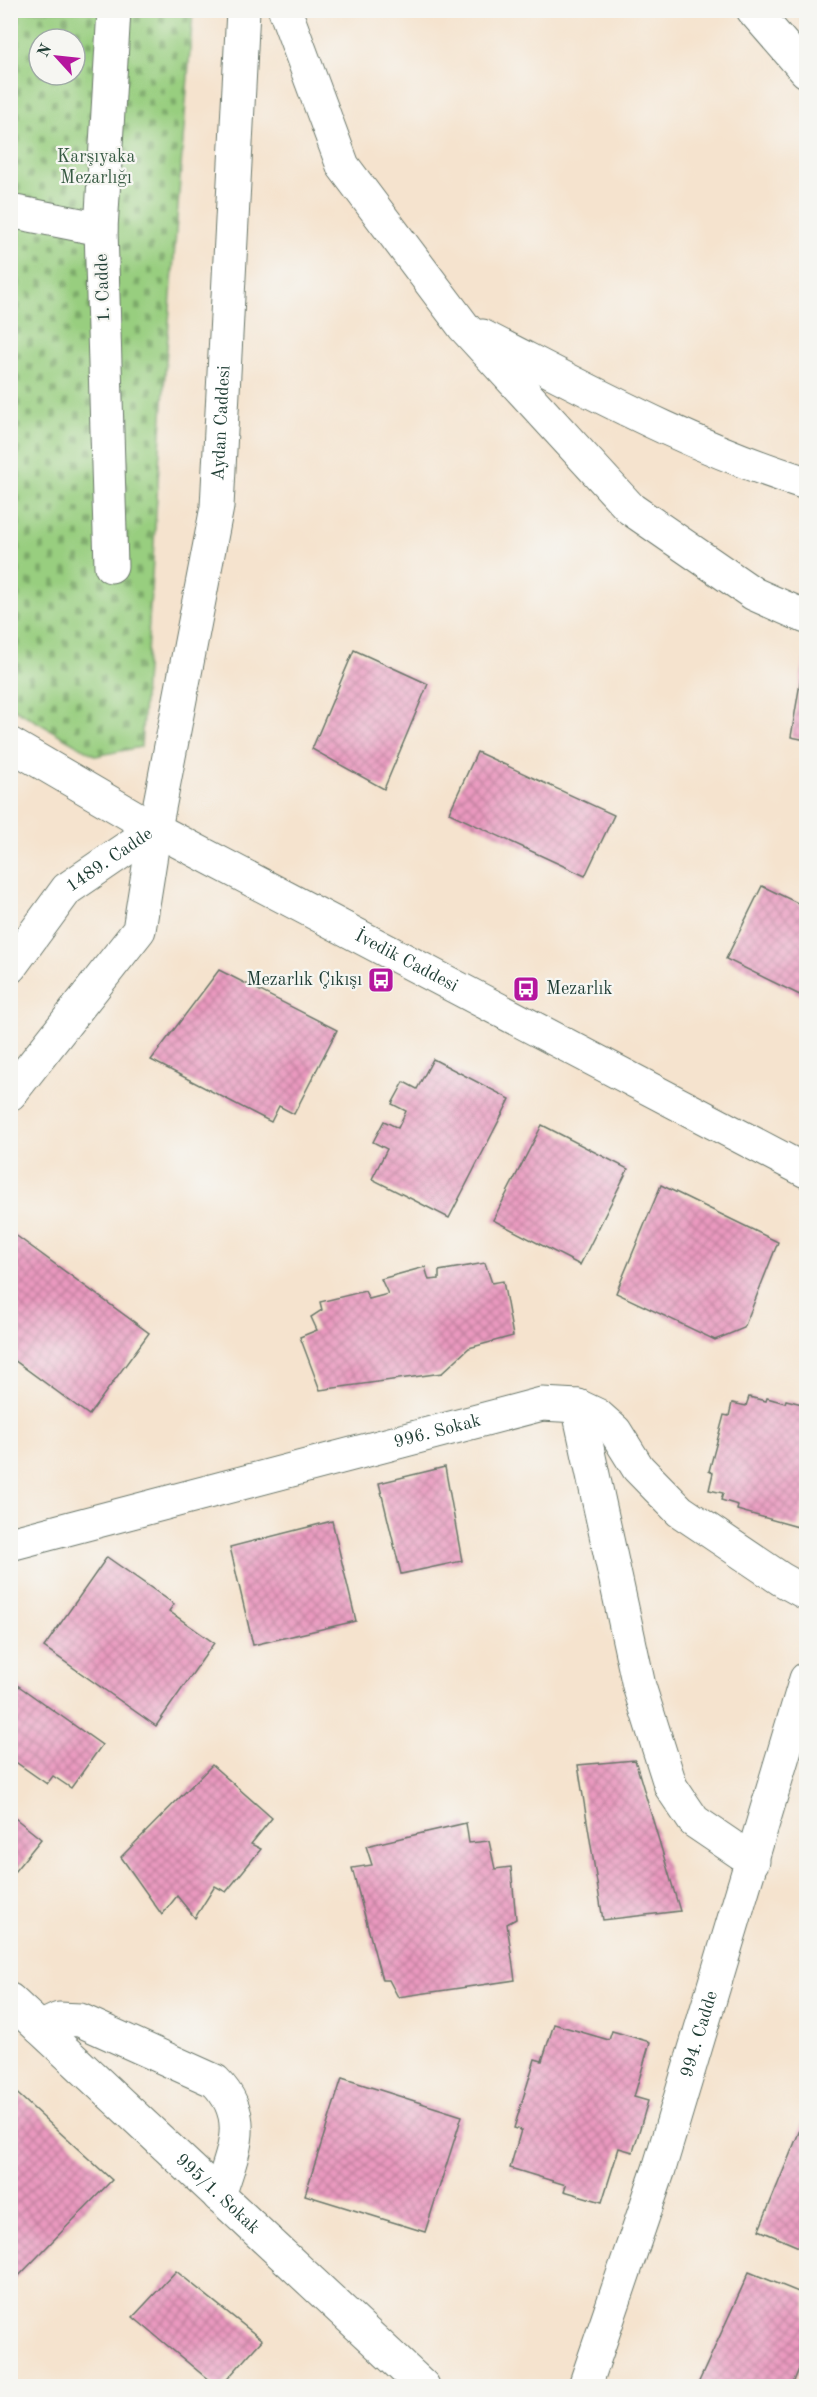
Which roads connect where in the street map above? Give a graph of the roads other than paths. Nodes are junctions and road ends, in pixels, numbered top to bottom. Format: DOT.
graph roads {
  1 [pos="114,10"];
  2 [pos="243,10"];
  3 [pos="285,10"];
  4 [pos="753,10"];
  5 [pos="807,71"];
  6 [pos="10,212"];
  7 [pos="101,230"];
  8 [pos="464,327"];
  9 [pos="807,483"];
  10 [pos="111,566"];
  11 [pos="807,617"];
  12 [pos="10,744"];
  13 [pos="155,829"];
  14 [pos="10,968"];
  15 [pos="10,1094"];
  16 [pos="807,1171"];
  17 [pos="578,1406"];
  18 [pos="10,1544"];
  19 [pos="807,1593"];
  20 [pos="804,1697"];
  21 [pos="753,1862"];
  22 [pos="10,2000"];
  23 [pos="40,2028"];
  24 [pos="219,2196"];
  25 [pos="423,2386"];
  26 [pos="585,2386"];
  1 -- 7 [label="street, 1. Cadde"];
  2 -- 13 [label="street, Aydan Caddesi"];
  3 -- 8 [label="street"];
  4 -- 5 [label="street"];
  6 -- 7 [label="street"];
  7 -- 10 [label="street, 1. Cadde"];
  8 -- 9 [label="street"];
  8 -- 11 [label="street"];
  12 -- 13 [label="street, İvedik Caddesi"];
  13 -- 14 [label="street, 1489. Cadde"];
  13 -- 15 [label="street, 1489. Cadde"];
  13 -- 16 [label="street, İvedik Caddesi"];
  17 -- 18 [label="street, 996. Sokak"];
  17 -- 19 [label="street, 996. Sokak"];
  17 -- 21 [label="street"];
  20 -- 21 [label="street, 994. Cadde"];
  21 -- 26 [label="street, 994. Cadde"];
  22 -- 23 [label="street, 995/1. Sokak"];
  23 -- 24 [label="street, 995/1. Sokak"];
  23 -- 24 [label="street"];
  24 -- 25 [label="street, 995/1. Sokak"];
}
